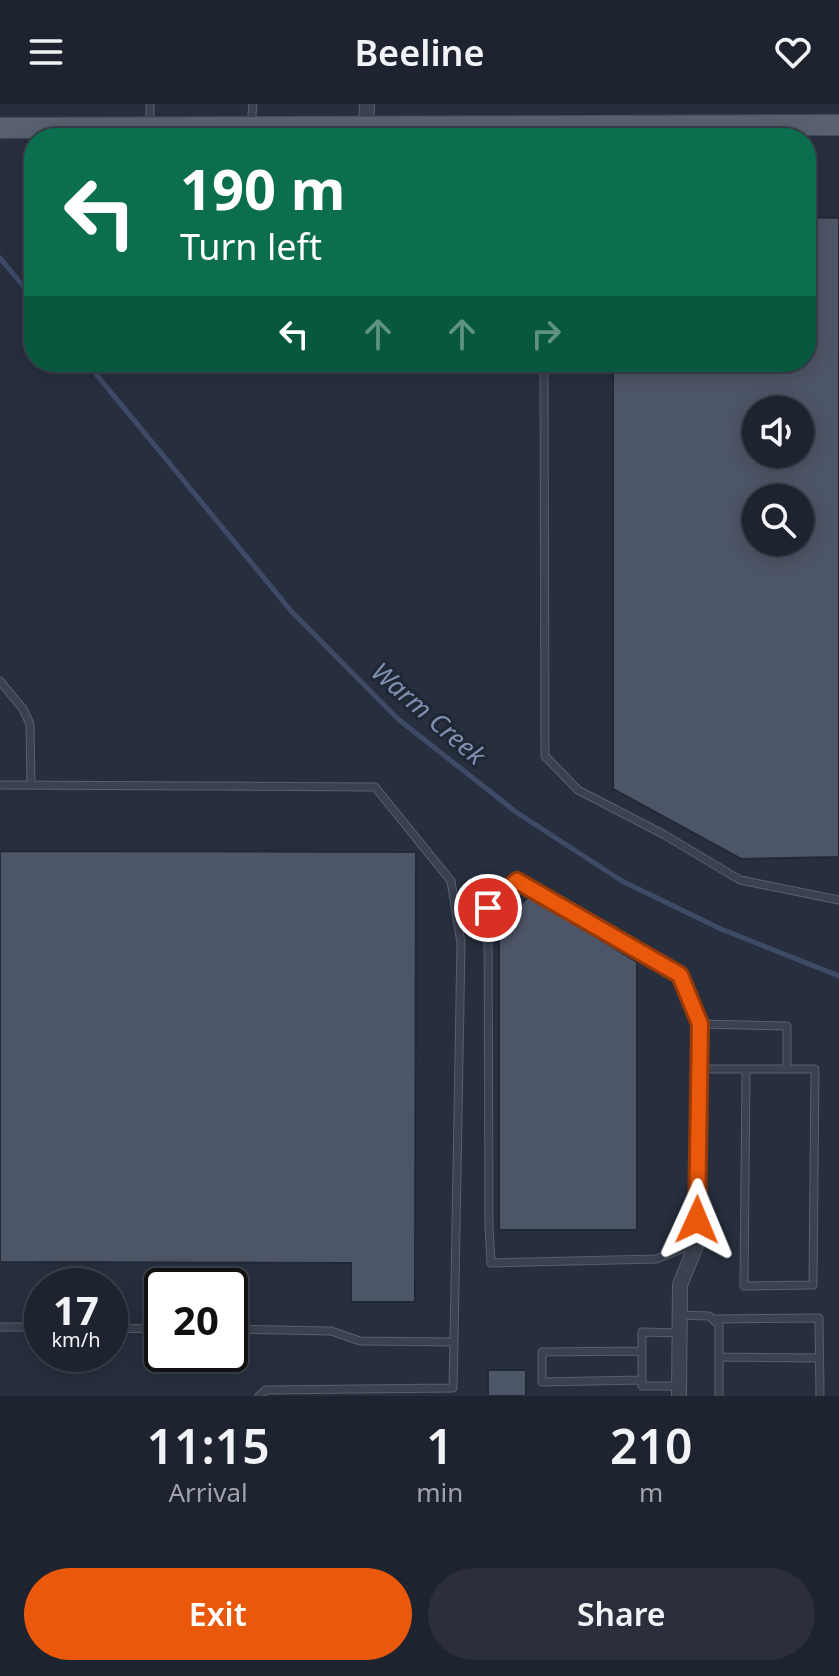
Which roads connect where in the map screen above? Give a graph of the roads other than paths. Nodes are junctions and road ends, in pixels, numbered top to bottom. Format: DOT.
graph roads {
  1 [pos="150,104"];
  2 [pos="253,104"];
  3 [pos="367,104"];
  4 [pos="839,125"];
  5 [pos="366,126"];
  6 [pos="150,127"];
  7 [pos="251,127"];
  8 [pos="0,128"];
  9 [pos="425,128"];
  10 [pos="712,128"];
  11 [pos="544,372"];
  12 [pos="0,681"];
  13 [pos="0,785"];
  14 [pos="31,785"];
  15 [pos="839,900"];
  16 [pos="700,1024"];
  17 [pos="697,1069"];
  18 [pos="787,1069"];
  19 [pos="746,1071"];
  20 [pos="697,1243"];
  21 [pos="679,1315"];
  22 [pos="714,1319"];
  23 [pos="0,1327"];
  24 [pos="24,1327"];
  25 [pos="248,1329"];
  26 [pos="679,1333"];
  27 [pos="454,1342"];
  28 [pos="642,1351"];
  29 [pos="719,1357"];
  30 [pos="819,1358"];
  31 [pos="642,1380"];
  32 [pos="679,1391"];
  33 [pos="259,1396"];
  34 [pos="719,1396"];
  35 [pos="820,1396"];
  1 -- 6 [label="lane"];
  2 -- 7 [label="lane"];
  3 -- 5 [label="street"];
  4 -- 10 [label="main road"];
  5 -- 7 [label="main road"];
  5 -- 9 [label="main road"];
  6 -- 7 [label="main road"];
  6 -- 8 [label="main road"];
  11 -- 15 [label="lane"];
  12 -- 14 [label="lane"];
  13 -- 14 [label="lane"];
  14 -- 27 [label="lane"];
  16 -- 17 [label="lane"];
  16 -- 18 [label="lane"];
  16 -- 20 [label="lane"];
  17 -- 19 [label="lane"];
  17 -- 20 [label="lane"];
  18 -- 19 [label="lane"];
  18 -- 19 [label="lane"];
  20 -- 21 [label="street"];
  21 -- 22 [label="lane"];
  21 -- 26 [label="street"];
  22 -- 29 [label="lane"];
  22 -- 30 [label="lane"];
  23 -- 24 [label="lane"];
  25 -- 27 [label="lane"];
  26 -- 28 [label="lane"];
  26 -- 32 [label="street"];
  27 -- 33 [label="lane"];
  28 -- 31 [label="lane"];
  28 -- 31 [label="lane"];
  29 -- 30 [label="lane"];
  29 -- 34 [label="lane"];
  30 -- 35 [label="lane"];
  31 -- 32 [label="lane"];
}
